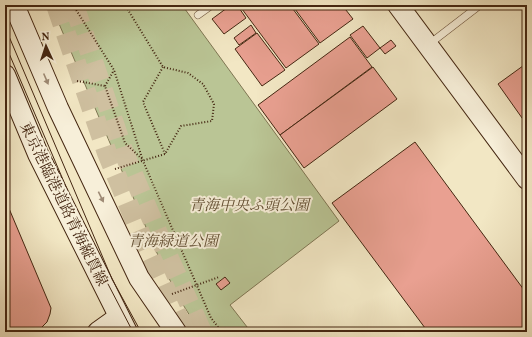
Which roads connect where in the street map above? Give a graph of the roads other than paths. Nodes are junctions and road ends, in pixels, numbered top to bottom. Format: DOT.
graph roads {
  1 [pos="14,5"];
  2 [pos="212,5"];
  3 [pos="398,5"];
  4 [pos="480,5"];
  5 [pos="198,15"];
  6 [pos="428,45"];
  7 [pos="5,75"];
  8 [pos="527,179"];
  9 [pos="139,278"];
  10 [pos="123,324"];
  11 [pos="98,332"];
  12 [pos="167,332"];
  13 [pos="176,332"];
  1 -- 9 [label="street, one-way"];
  2 -- 5 [label="lane"];
  3 -- 6 [label="street"];
  4 -- 6 [label="lane"];
  6 -- 8 [label="street"];
  7 -- 10 [label="street, 東京港臨港道路青海縦貫線"];
  9 -- 12 [label="street"];
  9 -- 13 [label="street"];
  10 -- 11 [label="street"];
}
